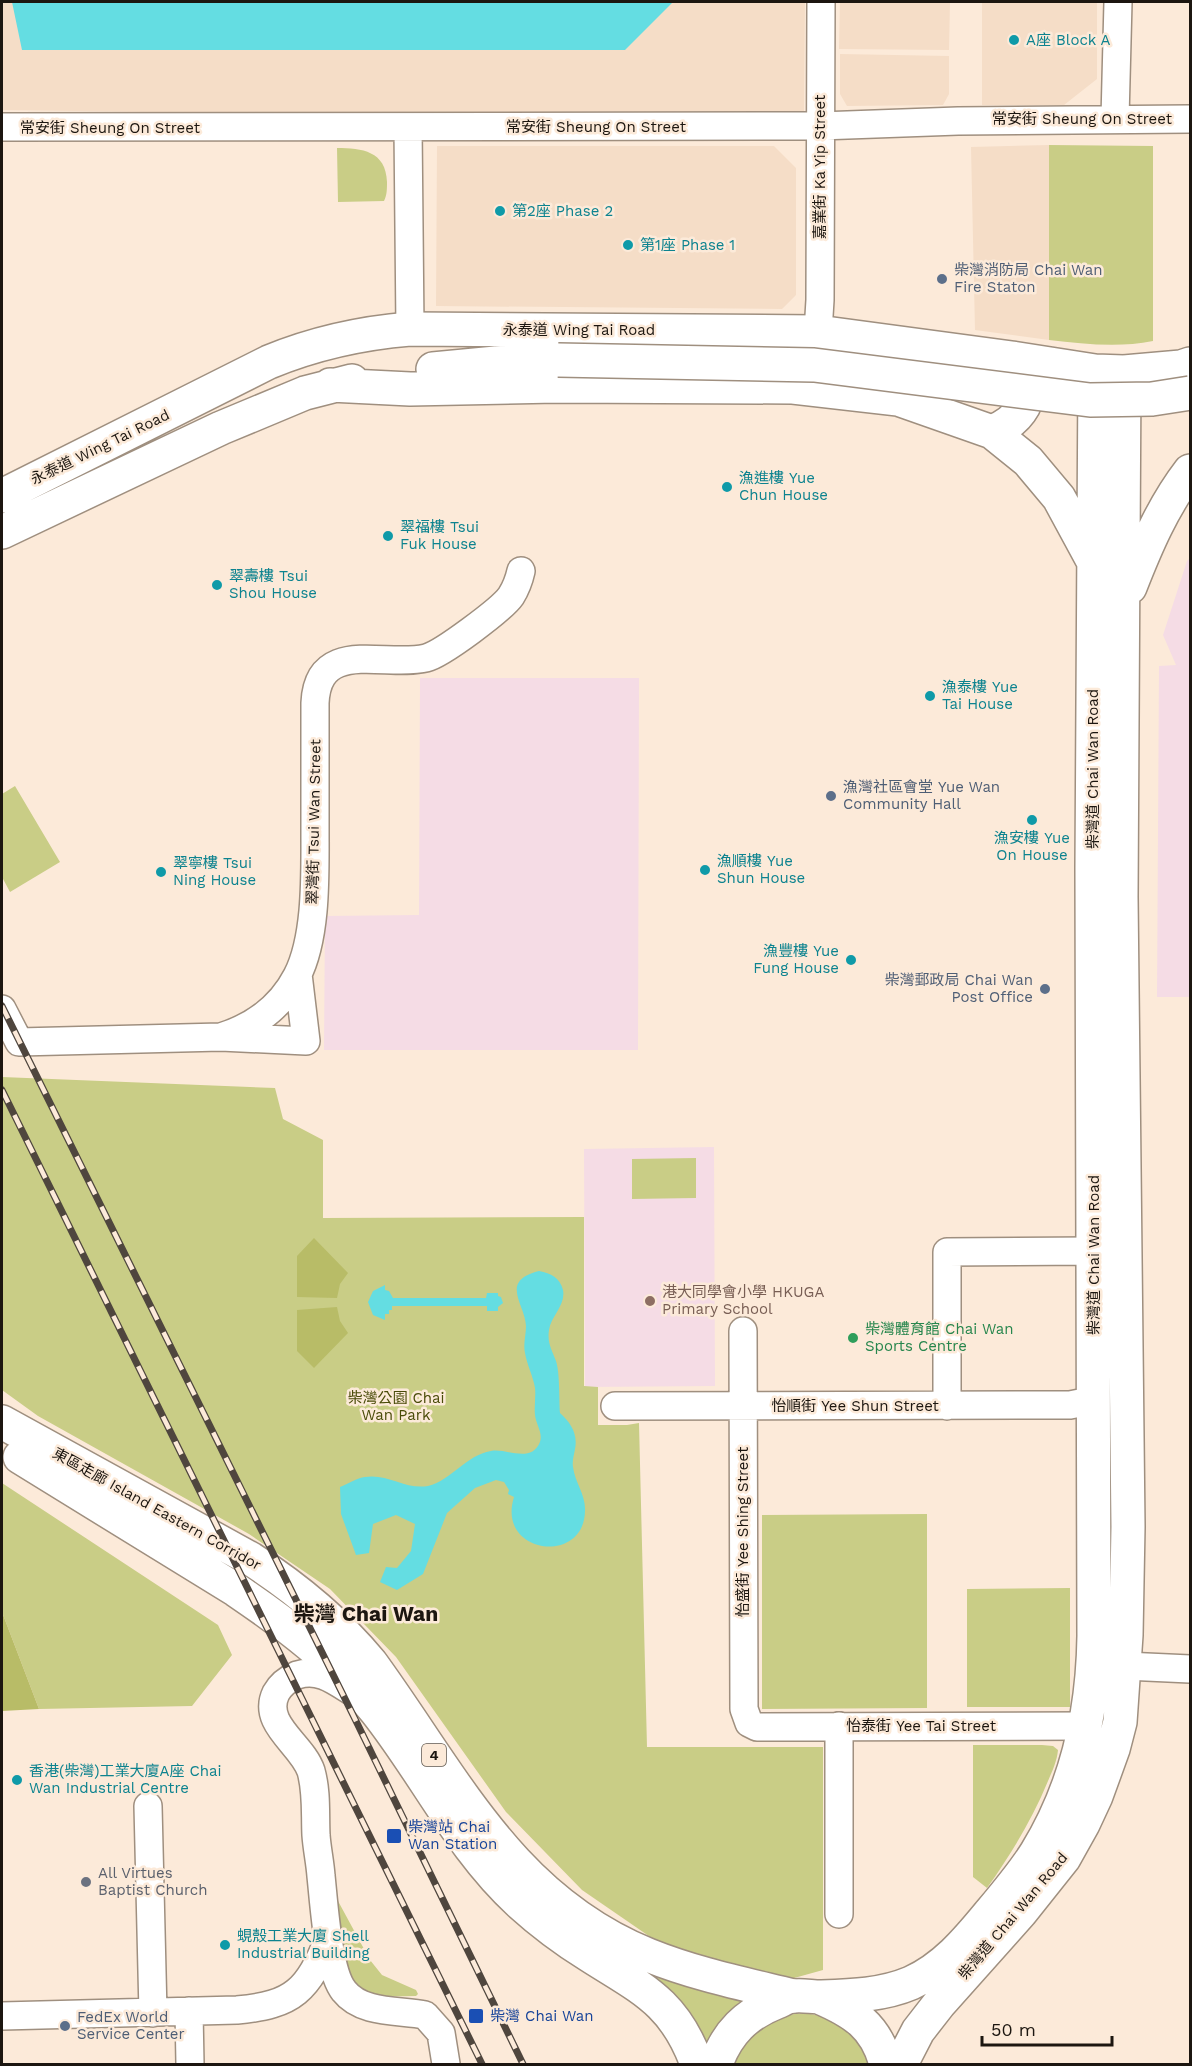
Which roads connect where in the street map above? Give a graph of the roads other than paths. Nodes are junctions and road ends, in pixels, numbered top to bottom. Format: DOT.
graph roads {
  1 [pos="821,2"];
  2 [pos="1118,2"];
  3 [pos="1115,118"];
  4 [pos="1191,119"];
  5 [pos="820,126"];
  6 [pos="2,127"];
  7 [pos="408,128"];
  8 [pos="410,329"];
  9 [pos="818,332"];
  10 [pos="1012,358"];
  11 [pos="1191,364"];
  12 [pos="1109,371"];
  13 [pos="330,385"];
  14 [pos="1191,393"];
  15 [pos="992,432"];
  16 [pos="1191,471"];
  17 [pos="2,496"];
  18 [pos="2,532"];
  19 [pos="1095,566"];
  20 [pos="521,571"];
  21 [pos="1122,608"];
  22 [pos="298,974"];
  23 [pos="275,1006"];
  24 [pos="2,1009"];
  25 [pos="303,1019"];
  26 [pos="221,1037"];
  27 [pos="1094,1251"];
  28 [pos="1125,1262"];
  29 [pos="743,1331"];
  30 [pos="1110,1400"];
  31 [pos="615,1406"];
  32 [pos="743,1406"];
  33 [pos="947,1406"];
  34 [pos="2,1422"];
  35 [pos="2,1446"];
  36 [pos="1109,1666"];
  37 [pos="1191,1669"];
  38 [pos="374,1709"];
  39 [pos="839,1726"];
  40 [pos="1085,1726"];
  41 [pos="757,1727"];
  42 [pos="148,1806"];
  43 [pos="839,1914"];
  44 [pos="329,1938"];
  45 [pos="806,1996"];
  46 [pos="189,2012"];
  47 [pos="153,2013"];
  48 [pos="2,2016"];
  49 [pos="190,2064"];
  50 [pos="446,2064"];
  51 [pos="697,2064"];
  52 [pos="716,2064"];
  53 [pos="886,2064"];
  54 [pos="901,2064"];
  1 -- 5 [label="street, 嘉業街 Ka Yip Street"];
  2 -- 3 [label="street"];
  3 -- 4 [label="street, 常安街 Sheung On Street"];
  3 -- 5 [label="street, 常安街 Sheung On Street"];
  5 -- 7 [label="street, 常安街 Sheung On Street"];
  5 -- 9 [label="street, 嘉業街 Ka Yip Street"];
  6 -- 7 [label="street, 常安街 Sheung On Street"];
  7 -- 8 [label="street"];
  8 -- 9 [label="main road, 永泰道 Wing Tai Road"];
  8 -- 17 [label="main road, 永泰道 Wing Tai Road"];
  9 -- 10 [label="main road, 永泰道 Wing Tai Road"];
  10 -- 12 [label="main road, 永泰道 Wing Tai Road"];
  10 -- 15 [label="main road"];
  11 -- 12 [label="main road, 永泰道 Wing Tai Road"];
  12 -- 19 [label="main road, 柴灣道 Chai Wan Road"];
  12 -- 21 [label="main road, 柴灣道 Chai Wan Road"];
  13 -- 14 [label="main road, 永泰道 Wing Tai Road, bridge"];
  13 -- 15 [label="main road"];
  13 -- 18 [label="main road, 永泰道 Wing Tai Road"];
  15 -- 19 [label="main road"];
  16 -- 21 [label="main road, 柴灣道 Chai Wan Road"];
  19 -- 27 [label="main road, 柴灣道 Chai Wan Road"];
  20 -- 22 [label="street, 翠灣街 Tsui Wan Street"];
  21 -- 28 [label="main road, 柴灣道 Chai Wan Road"];
  22 -- 23 [label="street, 翠灣街 Tsui Wan Street"];
  22 -- 25 [label="street, 翠灣街 Tsui Wan Street"];
  23 -- 25 [label="street"];
  23 -- 26 [label="street, 翠灣街 Tsui Wan Street"];
  24 -- 26 [label="street, 翠灣街 Tsui Wan Street"];
  25 -- 26 [label="street, 翠灣街 Tsui Wan Street"];
  27 -- 28 [label="street"];
  27 -- 30 [label="main road, 柴灣道 Chai Wan Road"];
  27 -- 33 [label="street"];
  28 -- 30 [label="main road, 柴灣道 Chai Wan Road"];
  29 -- 32 [label="street, 怡盛街 Yee Shing Street"];
  30 -- 33 [label="street, 怡順街 Yee Shun Street"];
  30 -- 36 [label="main road, 柴灣道 Chai Wan Road"];
  31 -- 32 [label="street, 怡順街 Yee Shun Street"];
  32 -- 33 [label="street, 怡順街 Yee Shun Street"];
  32 -- 41 [label="street, 怡盛街 Yee Shing Street"];
  34 -- 45 [label="main road, 東區走廊 Island Eastern Corridor / 4"];
  35 -- 38 [label="main road, 東區走廊 Island Eastern Corridor / 4"];
  36 -- 37 [label="street"];
  36 -- 40 [label="main road, 柴灣道 Chai Wan Road"];
  36 -- 54 [label="main road, 柴灣道 Chai Wan Road"];
  38 -- 44 [label="street"];
  38 -- 51 [label="main road, 東區走廊 Island Eastern Corridor / 4"];
  39 -- 40 [label="street, 怡泰街 Yee Tai Street"];
  39 -- 41 [label="street, 怡泰街 Yee Tai Street"];
  39 -- 43 [label="street"];
  40 -- 45 [label="main road, 柴灣道 Chai Wan Road"];
  42 -- 47 [label="street"];
  44 -- 46 [label="street"];
  44 -- 50 [label="street"];
  45 -- 52 [label="main road, 柴灣道 Chai Wan Road"];
  45 -- 53 [label="main road"];
  46 -- 47 [label="street"];
  46 -- 49 [label="street"];
  47 -- 48 [label="street"];
}
